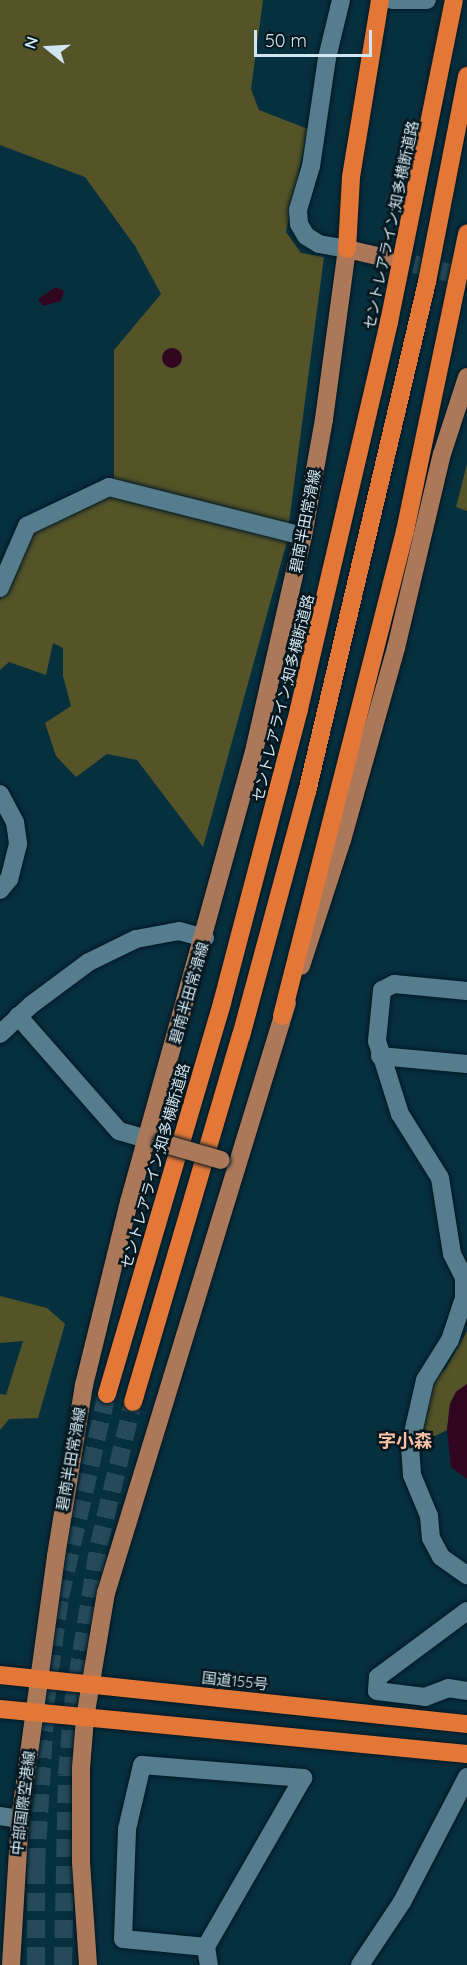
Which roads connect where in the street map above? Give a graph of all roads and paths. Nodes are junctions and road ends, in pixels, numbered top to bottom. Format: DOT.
graph roads {
  1 [pos="341,0"];
  2 [pos="381,0"];
  3 [pos="392,0"];
  4 [pos="427,0"];
  5 [pos="454,0"];
  6 [pos="467,76"];
  7 [pos="467,233"];
  8 [pos="347,249"];
  9 [pos="386,258"];
  10 [pos="467,377"];
  11 [pos="303,536"];
  12 [pos="0,588"];
  13 [pos="0,794"];
  14 [pos="0,890"];
  15 [pos="205,938"];
  16 [pos="467,992"];
  17 [pos="18,1016"];
  18 [pos="282,1016"];
  19 [pos="0,1034"];
  20 [pos="380,1056"];
  21 [pos="467,1064"];
  22 [pos="154,1141"];
  23 [pos="229,1162"];
  24 [pos="107,1394"];
  25 [pos="133,1402"];
  26 [pos="467,1575"];
  27 [pos="467,1611"];
  28 [pos="0,1675"];
  29 [pos="39,1679"];
  30 [pos="90,1684"];
  31 [pos="467,1691"];
  32 [pos="0,1709"];
  33 [pos="34,1713"];
  34 [pos="85,1718"];
  35 [pos="467,1724"];
  36 [pos="467,1754"];
  37 [pos="467,1777"];
  38 [pos="0,1816"];
  39 [pos="20,1819"];
  40 [pos="208,1956"];
  41 [pos="10,1965"];
  42 [pos="88,1965"];
  43 [pos="360,1965"];
  1 -- 8 [label="street"];
  2 -- 8 [label="highway"];
  3 -- 4 [label="street"];
  5 -- 24 [label="highway, セントレアライン;知多横断道路"];
  6 -- 25 [label="highway"];
  7 -- 18 [label="highway"];
  8 -- 9 [label="main road"];
  8 -- 11 [label="main road, 碧南半田常滑線"];
  10 -- 18 [label="main road"];
  11 -- 12 [label="street"];
  11 -- 15 [label="main road, 碧南半田常滑線"];
  13 -- 14 [label="street"];
  15 -- 17 [label="street"];
  15 -- 22 [label="main road, 碧南半田常滑線"];
  16 -- 20 [label="street"];
  17 -- 19 [label="street"];
  17 -- 22 [label="street"];
  18 -- 23 [label="main road"];
  20 -- 21 [label="street"];
  20 -- 26 [label="street"];
  22 -- 23 [label="main road, bridge"];
  22 -- 29 [label="main road, 碧南半田常滑線"];
  23 -- 30 [label="main road"];
  27 -- 31 [label="street"];
  28 -- 29 [label="highway, 国道155号"];
  29 -- 30 [label="highway, 国道155号"];
  29 -- 33 [label="main road, 碧南半田常滑線"];
  30 -- 34 [label="main road"];
  30 -- 35 [label="highway, 国道155号"];
  32 -- 33 [label="highway"];
  33 -- 34 [label="highway"];
  33 -- 39 [label="main road, 中部国際空港線"];
  34 -- 36 [label="highway"];
  34 -- 42 [label="main road"];
  37 -- 43 [label="street"];
  38 -- 39 [label="street"];
  39 -- 41 [label="main road, 中部国際空港線"];
  40 -- 40 [label="street"];
}
